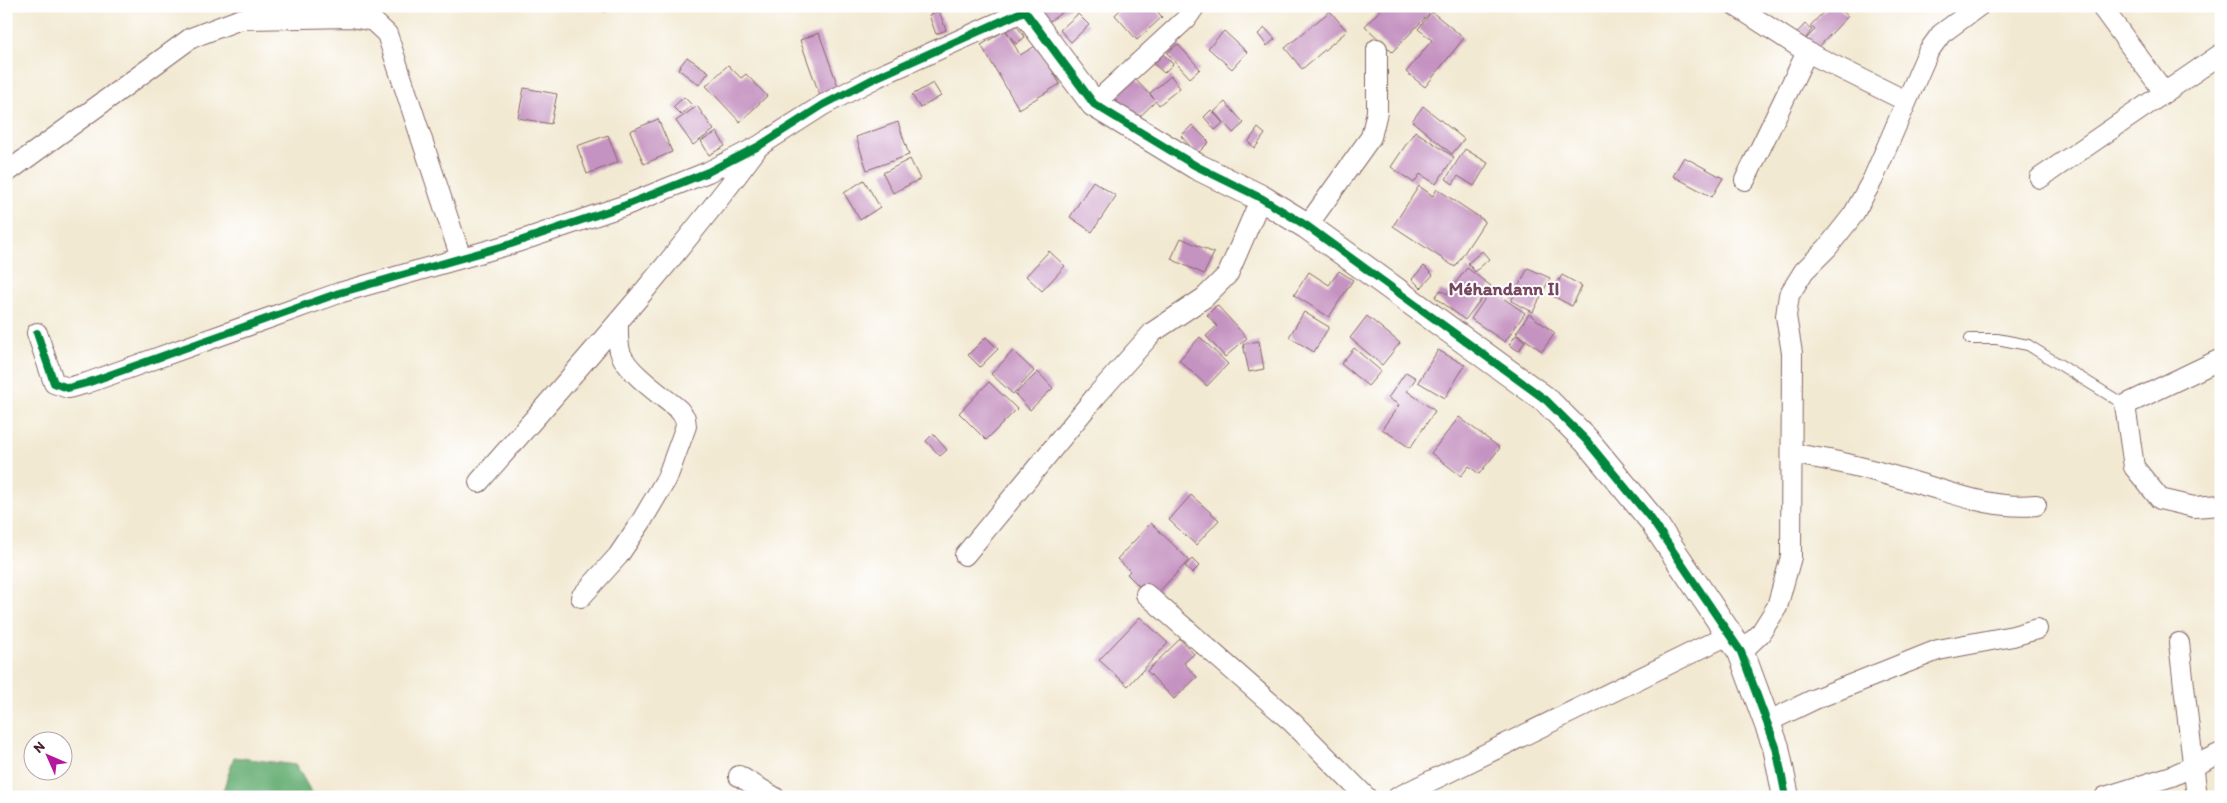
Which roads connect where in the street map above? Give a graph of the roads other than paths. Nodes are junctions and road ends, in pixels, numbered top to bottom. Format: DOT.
graph roads {
  1 [pos="1195,6"];
  2 [pos="1736,6"];
  3 [pos="1980,6"];
  4 [pos="2101,6"];
  5 [pos="1022,9"];
  6 [pos="1377,49"];
  7 [pos="1807,52"];
  8 [pos="2221,54"];
  9 [pos="2164,92"];
  10 [pos="1906,102"];
  11 [pos="1094,104"];
  12 [pos="759,146"];
  13 [pos="6,173"];
  14 [pos="2040,178"];
  15 [pos="1745,180"];
  16 [pos="1261,198"];
  17 [pos="1307,226"];
  18 [pos="461,258"];
  19 [pos="618,324"];
  20 [pos="37,333"];
  21 [pos="1970,339"];
  22 [pos="2221,359"];
  23 [pos="2125,405"];
  24 [pos="1792,454"];
  25 [pos="479,482"];
  26 [pos="2036,504"];
  27 [pos="2221,505"];
  28 [pos="965,555"];
  29 [pos="1146,594"];
  30 [pos="581,597"];
  31 [pos="2037,629"];
  32 [pos="1735,643"];
  33 [pos="2180,643"];
  34 [pos="1767,722"];
  35 [pos="2221,753"];
  36 [pos="2194,766"];
  37 [pos="739,776"];
  38 [pos="774,797"];
  39 [pos="1366,797"];
  40 [pos="1398,797"];
  41 [pos="1786,797"];
  42 [pos="2105,797"];
  43 [pos="2196,797"];
  1 -- 11 [label="street"];
  2 -- 7 [label="street"];
  3 -- 10 [label="street"];
  4 -- 9 [label="street"];
  5 -- 11 [label="street"];
  5 -- 12 [label="street"];
  6 -- 17 [label="street"];
  7 -- 10 [label="street"];
  7 -- 15 [label="street"];
  8 -- 9 [label="street"];
  9 -- 14 [label="street"];
  10 -- 24 [label="street"];
  11 -- 16 [label="street"];
  12 -- 18 [label="street"];
  12 -- 19 [label="street"];
  13 -- 18 [label="street"];
  16 -- 17 [label="street"];
  16 -- 28 [label="street"];
  17 -- 32 [label="street"];
  18 -- 20 [label="street"];
  19 -- 25 [label="street"];
  19 -- 30 [label="street"];
  21 -- 23 [label="lane"];
  22 -- 23 [label="street"];
  23 -- 27 [label="street"];
  24 -- 26 [label="street"];
  24 -- 32 [label="street"];
  29 -- 39 [label="street"];
  31 -- 34 [label="street"];
  32 -- 34 [label="street"];
  32 -- 40 [label="street"];
  33 -- 36 [label="street"];
  34 -- 41 [label="street"];
  35 -- 36 [label="street"];
  36 -- 42 [label="street"];
  36 -- 43 [label="street"];
  37 -- 38 [label="street"];
}
